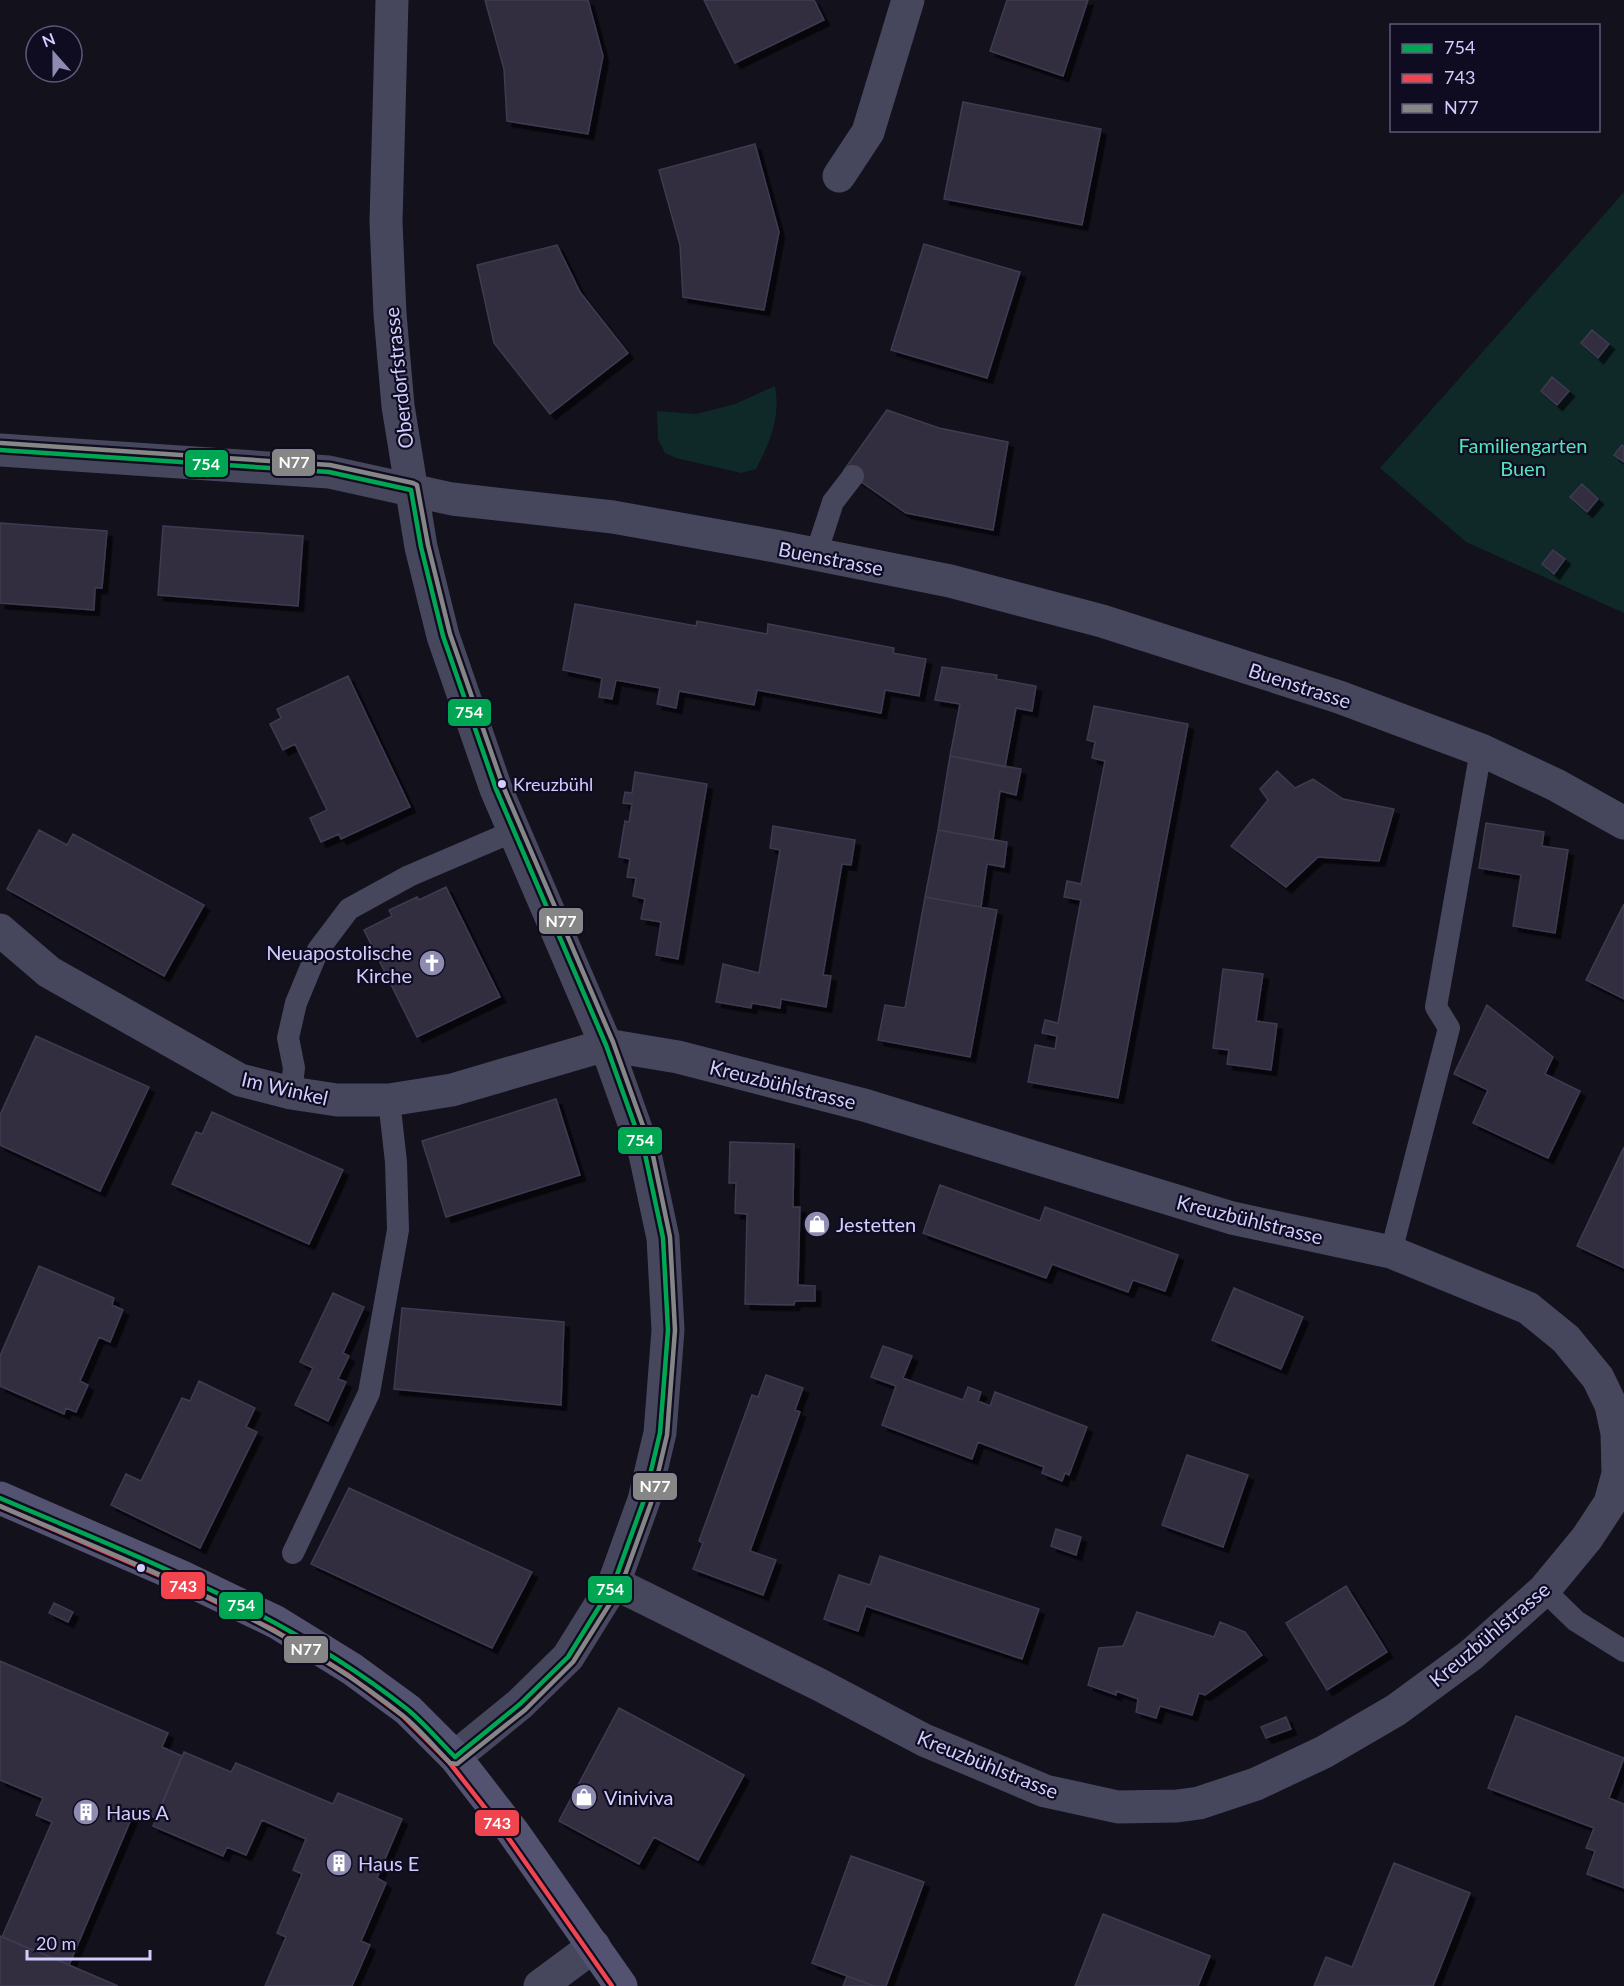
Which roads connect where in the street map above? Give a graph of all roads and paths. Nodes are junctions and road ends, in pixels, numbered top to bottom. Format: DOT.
graph roads {
  1 [pos="392,0"];
  2 [pos="908,0"];
  3 [pos="839,176"];
  4 [pos="0,450"];
  5 [pos="853,476"];
  6 [pos="411,490"];
  7 [pos="816,554"];
  8 [pos="1481,750"];
  9 [pos="1624,823"];
  10 [pos="514,831"];
  11 [pos="0,930"];
  12 [pos="606,1045"];
  13 [pos="291,1093"];
  14 [pos="389,1100"];
  15 [pos="1391,1252"];
  16 [pos="0,1498"];
  17 [pos="293,1553"];
  18 [pos="614,1582"];
  19 [pos="1544,1590"];
  20 [pos="1624,1651"];
  21 [pos="455,1757"];
  22 [pos="594,1946"];
  23 [pos="540,1986"];
  24 [pos="621,1986"];
  1 -- 6 [label="street, Oberdorfstrasse"];
  2 -- 3 [label="street"];
  4 -- 6 [label="street, Buenstrasse"];
  5 -- 7 [label="lane"];
  6 -- 7 [label="street, Buenstrasse"];
  6 -- 10 [label="street, Oberdorfstrasse"];
  7 -- 8 [label="street, Buenstrasse"];
  8 -- 9 [label="street, Buenstrasse"];
  8 -- 15 [label="lane"];
  10 -- 12 [label="street, Oberdorfstrasse"];
  10 -- 13 [label="lane"];
  11 -- 13 [label="street, Im Winkel"];
  12 -- 14 [label="street, Im Winkel"];
  12 -- 15 [label="street, Kreuzbühlstrasse"];
  12 -- 18 [label="street, Oberdorfstrasse"];
  13 -- 14 [label="street, Im Winkel"];
  14 -- 17 [label="lane"];
  15 -- 19 [label="street, Kreuzbühlstrasse"];
  16 -- 21 [label="main road"];
  18 -- 19 [label="street, Kreuzbühlstrasse"];
  18 -- 21 [label="street, Oberdorfstrasse"];
  19 -- 20 [label="lane"];
  21 -- 22 [label="main road"];
  22 -- 23 [label="street"];
  22 -- 24 [label="main road"];
}
